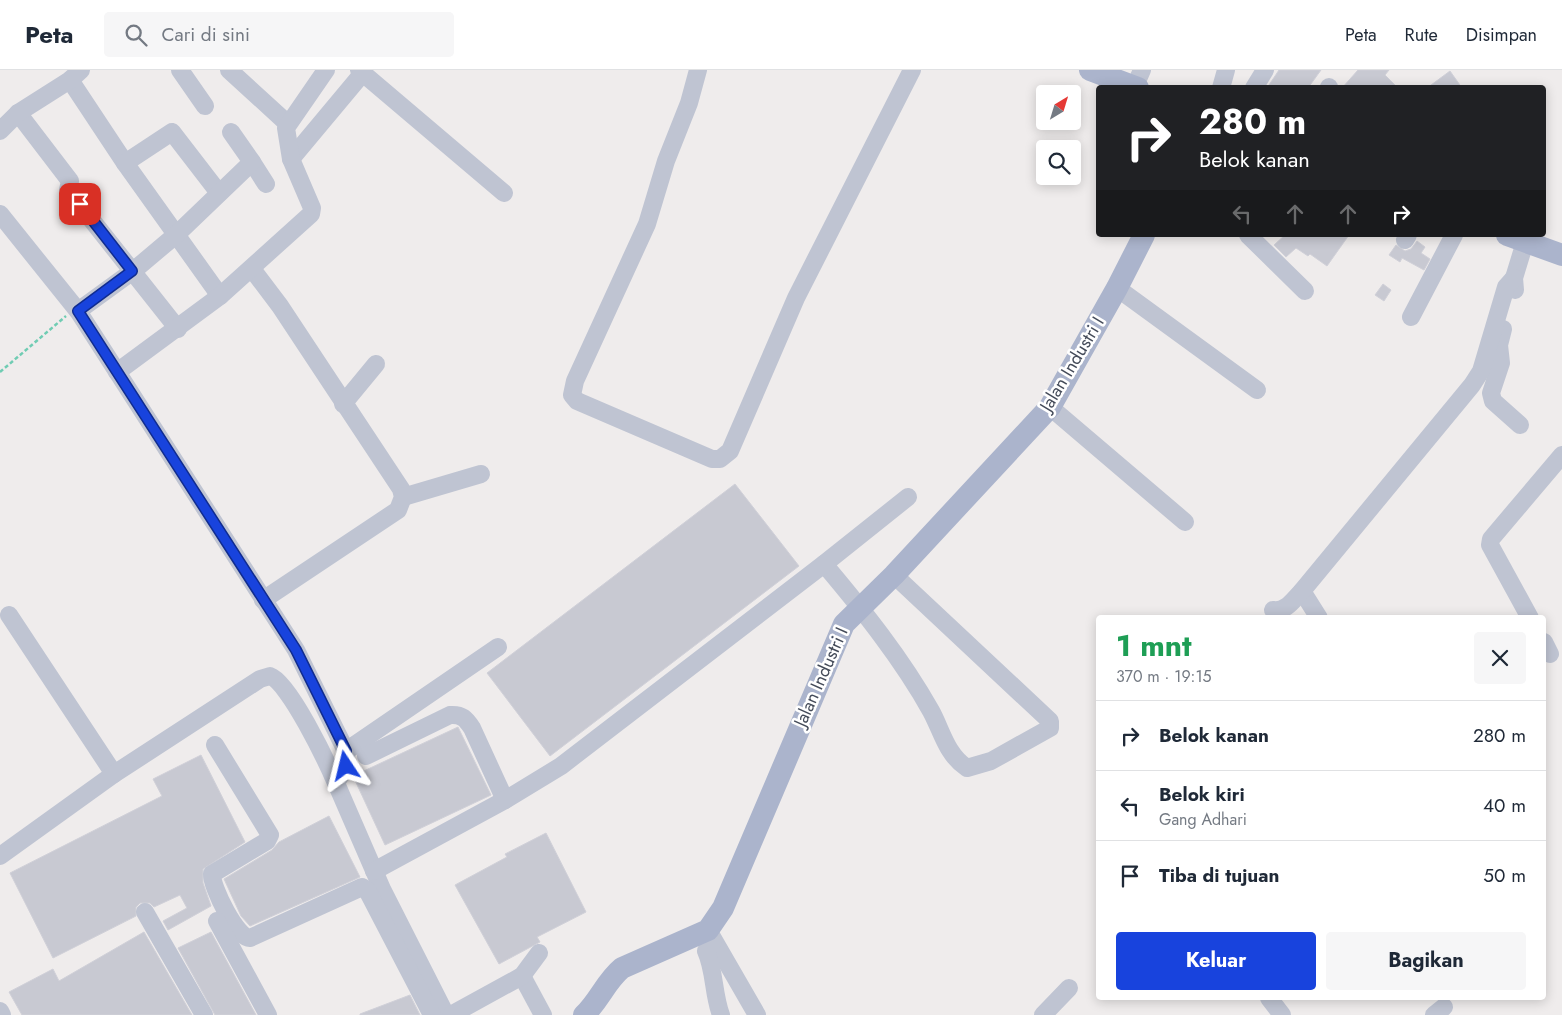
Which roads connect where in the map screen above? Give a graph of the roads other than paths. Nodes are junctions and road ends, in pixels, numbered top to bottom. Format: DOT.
graph roads {
  1 [pos="180,70"];
  2 [pos="229,70"];
  3 [pos="326,70"];
  4 [pos="698,70"];
  5 [pos="1090,70"];
  6 [pos="1226,70"];
  7 [pos="1265,70"];
  8 [pos="908,71"];
  9 [pos="360,72"];
  10 [pos="75,75"];
  11 [pos="1138,81"];
  12 [pos="1222,85"];
  13 [pos="1256,85"];
  14 [pos="205,106"];
  15 [pos="18,112"];
  16 [pos="288,124"];
  17 [pos="0,131"];
  18 [pos="231,132"];
  19 [pos="291,159"];
  20 [pos="252,162"];
  21 [pos="125,163"];
  22 [pos="266,184"];
  23 [pos="504,193"];
  24 [pos="219,194"];
  25 [pos="0,214"];
  26 [pos="177,234"];
  27 [pos="1143,237"];
  28 [pos="1250,237"];
  29 [pos="1449,237"];
  30 [pos="1516,238"];
  31 [pos="1562,255"];
  32 [pos="252,269"];
  33 [pos="132,271"];
  34 [pos="1514,278"];
  35 [pos="1117,288"];
  36 [pos="1305,291"];
  37 [pos="220,296"];
  38 [pos="72,313"];
  39 [pos="1411,317"];
  40 [pos="178,329"];
  41 [pos="376,364"];
  42 [pos="117,372"];
  43 [pos="1257,390"];
  44 [pos="343,404"];
  45 [pos="1050,407"];
  46 [pos="1520,425"];
  47 [pos="1562,456"];
  48 [pos="480,474"];
  49 [pos="404,497"];
  50 [pos="908,497"];
  51 [pos="1186,522"];
  52 [pos="824,564"];
  53 [pos="894,575"];
  54 [pos="1302,591"];
  55 [pos="263,600"];
  56 [pos="859,606"];
  57 [pos="1273,610"];
  58 [pos="9,614"];
  59 [pos="1317,615"];
  60 [pos="1528,615"];
  61 [pos="498,647"];
  62 [pos="215,745"];
  63 [pos="346,751"];
  64 [pos="366,756"];
  65 [pos="114,774"];
  66 [pos="336,783"];
  67 [pos="505,800"];
  68 [pos="0,856"];
  69 [pos="374,871"];
  70 [pos="145,912"];
  71 [pos="217,921"];
  72 [pos="711,936"];
  73 [pos="539,953"];
  74 [pos="522,976"];
  75 [pos="1070,988"];
  76 [pos="1270,1000"];
  77 [pos="0,1011"];
  78 [pos="2,1015"];
  79 [pos="204,1015"];
  80 [pos="268,1015"];
  81 [pos="432,1015"];
  82 [pos="446,1015"];
  83 [pos="451,1015"];
  84 [pos="543,1015"];
  85 [pos="584,1015"];
  86 [pos="721,1015"];
  87 [pos="757,1015"];
  88 [pos="1044,1015"];
  89 [pos="1282,1015"];
  1 -- 14 [label="street"];
  2 -- 16 [label="street"];
  3 -- 16 [label="street"];
  4 -- 8 [label="street"];
  5 -- 11 [label="main road"];
  6 -- 12 [label="street"];
  7 -- 13 [label="street"];
  9 -- 19 [label="street"];
  9 -- 23 [label="street"];
  10 -- 15 [label="street"];
  10 -- 21 [label="street"];
  15 -- 17 [label="street"];
  15 -- 33 [label="street"];
  16 -- 19 [label="street"];
  18 -- 20 [label="street"];
  19 -- 32 [label="street"];
  20 -- 22 [label="street"];
  20 -- 24 [label="street"];
  21 -- 24 [label="street"];
  21 -- 26 [label="street"];
  24 -- 26 [label="street"];
  25 -- 38 [label="street"];
  26 -- 33 [label="street"];
  26 -- 37 [label="street"];
  27 -- 35 [label="main road, Jalan Industri I"];
  28 -- 36 [label="street"];
  29 -- 39 [label="street"];
  30 -- 31 [label="main road"];
  30 -- 34 [label="street"];
  32 -- 37 [label="street"];
  32 -- 44 [label="street"];
  33 -- 38 [label="street"];
  33 -- 40 [label="street"];
  34 -- 46 [label="street"];
  34 -- 54 [label="street"];
  35 -- 43 [label="street"];
  35 -- 45 [label="main road, Jalan Industri I"];
  37 -- 40 [label="street"];
  38 -- 42 [label="street"];
  40 -- 42 [label="street"];
  41 -- 44 [label="street"];
  42 -- 55 [label="street"];
  44 -- 49 [label="street"];
  45 -- 51 [label="street"];
  45 -- 53 [label="main road, Jalan Industri I"];
  47 -- 60 [label="street"];
  48 -- 49 [label="street"];
  49 -- 55 [label="street"];
  50 -- 52 [label="street"];
  52 -- 56 [label="street"];
  52 -- 67 [label="street"];
  53 -- 56 [label="main road, Jalan Industri I"];
  53 -- 56 [label="street"];
  54 -- 57 [label="street"];
  54 -- 59 [label="street"];
  55 -- 63 [label="street"];
  56 -- 72 [label="main road, Jalan Industri I"];
  58 -- 65 [label="street"];
  61 -- 63 [label="street"];
  62 -- 81 [label="street"];
  63 -- 66 [label="street"];
  64 -- 67 [label="street"];
  65 -- 66 [label="street"];
  65 -- 68 [label="street"];
  66 -- 69 [label="street"];
  67 -- 69 [label="street"];
  69 -- 82 [label="street"];
  70 -- 79 [label="street"];
  71 -- 80 [label="street"];
  72 -- 85 [label="main road"];
  72 -- 86 [label="street"];
  72 -- 87 [label="street"];
  73 -- 74 [label="street"];
  74 -- 83 [label="street"];
  74 -- 84 [label="street"];
  75 -- 88 [label="street"];
  76 -- 89 [label="street"];
  77 -- 78 [label="street"];
}
